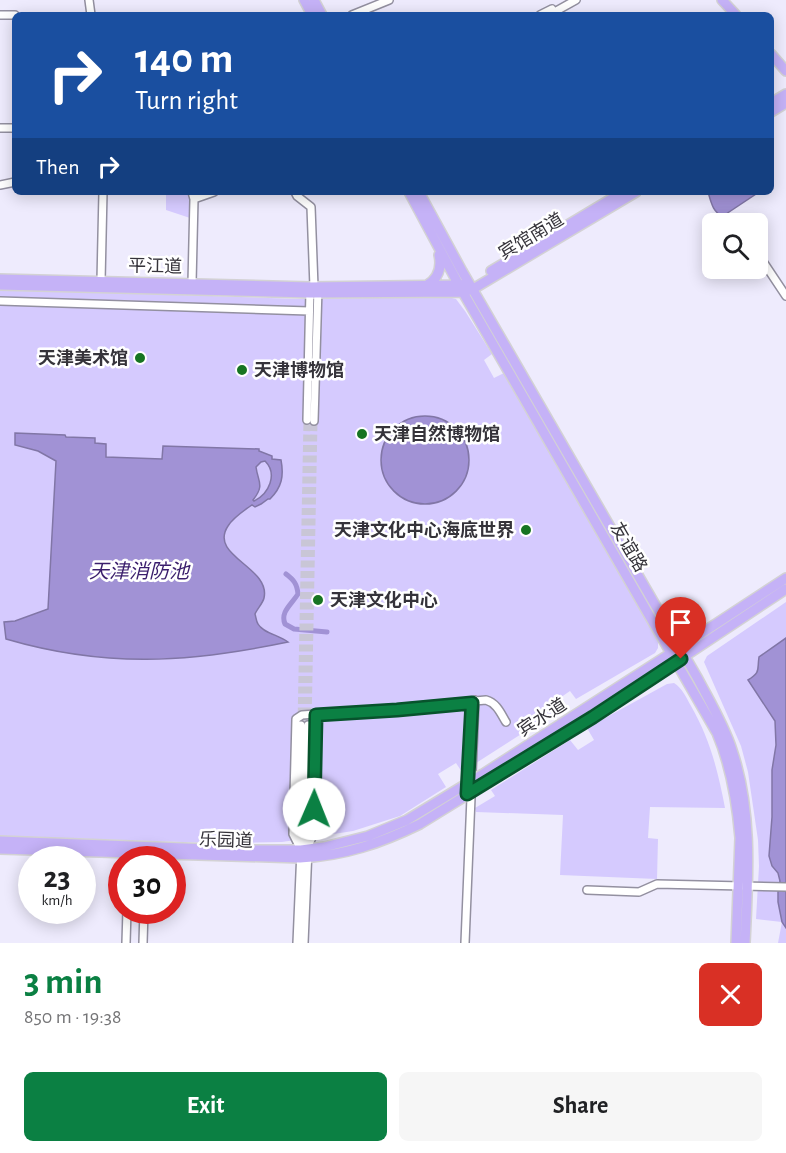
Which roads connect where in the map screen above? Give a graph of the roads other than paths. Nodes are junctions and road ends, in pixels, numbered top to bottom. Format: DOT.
graph roads {
  1 [pos="389,0"];
  2 [pos="567,0"];
  3 [pos="576,0"];
  4 [pos="722,0"];
  5 [pos="728,0"];
  6 [pos="359,12"];
  7 [pos="545,12"];
  8 [pos="554,12"];
  9 [pos="733,12"];
  10 [pos="739,12"];
  11 [pos="774,51"];
  12 [pos="774,57"];
  13 [pos="786,64"];
  14 [pos="786,71"];
  15 [pos="104,195"];
  16 [pos="296,195"];
  17 [pos="411,195"];
  18 [pos="420,195"];
  19 [pos="618,195"];
  20 [pos="631,195"];
  21 [pos="193,196"];
  22 [pos="432,236"];
  23 [pos="768,269"];
  24 [pos="0,279"];
  25 [pos="101,281"];
  26 [pos="192,283"];
  27 [pos="0,285"];
  28 [pos="424,287"];
  29 [pos="466,288"];
  30 [pos="314,290"];
  31 [pos="786,296"];
  32 [pos="0,301"];
  33 [pos="309,311"];
  34 [pos="786,578"];
  35 [pos="786,589"];
  36 [pos="678,653"];
  37 [pos="676,663"];
  38 [pos="473,702"];
  39 [pos="316,714"];
  40 [pos="505,723"];
  41 [pos="304,725"];
  42 [pos="469,787"];
  43 [pos="0,841"];
  44 [pos="0,849"];
  45 [pos="108,851"];
  46 [pos="108,852"];
  47 [pos="186,853"];
  48 [pos="304,854"];
  49 [pos="742,886"];
  50 [pos="786,887"];
  51 [pos="587,890"];
  52 [pos="127,924"];
  53 [pos="144,924"];
  54 [pos="126,943"];
  55 [pos="143,943"];
  56 [pos="297,943"];
  57 [pos="304,943"];
  58 [pos="464,943"];
  59 [pos="736,943"];
  60 [pos="745,943"];
  1 -- 6 [label="street"];
  2 -- 7 [label="street"];
  3 -- 8 [label="street"];
  4 -- 9 [label="main road"];
  5 -- 10 [label="main road"];
  11 -- 13 [label="main road"];
  12 -- 14 [label="main road"];
  15 -- 25 [label="street"];
  16 -- 30 [label="street"];
  17 -- 22 [label="main road, 友谊路"];
  18 -- 29 [label="main road, 友谊路"];
  19 -- 29 [label="main road, 宾馆南道"];
  20 -- 29 [label="main road, 宾馆南道"];
  21 -- 26 [label="street"];
  22 -- 28 [label="main road"];
  22 -- 29 [label="main road, 友谊路"];
  23 -- 31 [label="street"];
  24 -- 25 [label="main road, 平江道"];
  25 -- 26 [label="main road, 平江道"];
  26 -- 30 [label="main road, 平江道"];
  27 -- 30 [label="main road, 平江道"];
  28 -- 29 [label="main road"];
  28 -- 30 [label="main road"];
  29 -- 30 [label="main road"];
  29 -- 36 [label="main road, 友谊路"];
  30 -- 33 [label="street"];
  30 -- 33 [label="street"];
  32 -- 33 [label="street"];
  34 -- 36 [label="main road, 宾水道"];
  35 -- 36 [label="main road, 宾水道"];
  36 -- 37 [label="main road, 友谊路"];
  36 -- 42 [label="main road, 宾水道"];
  36 -- 49 [label="main road, 友谊路"];
  37 -- 42 [label="main road, 宾水道"];
  37 -- 49 [label="main road, 友谊路"];
  38 -- 39 [label="street"];
  38 -- 40 [label="street"];
  38 -- 42 [label="street"];
  39 -- 48 [label="street"];
  39 -- 48 [label="street"];
  41 -- 48 [label="street"];
  42 -- 48 [label="main road, 宾水道"];
  42 -- 58 [label="street"];
  43 -- 45 [label="main road, 乐园道"];
  44 -- 46 [label="main road, 乐园道"];
  47 -- 48 [label="main road, 乐园道"];
  48 -- 56 [label="street"];
  48 -- 57 [label="street"];
  49 -- 50 [label="street"];
  49 -- 51 [label="street"];
  49 -- 59 [label="main road, 友谊路"];
  49 -- 60 [label="main road, 友谊路"];
  52 -- 54 [label="street"];
  53 -- 55 [label="street"];
}
